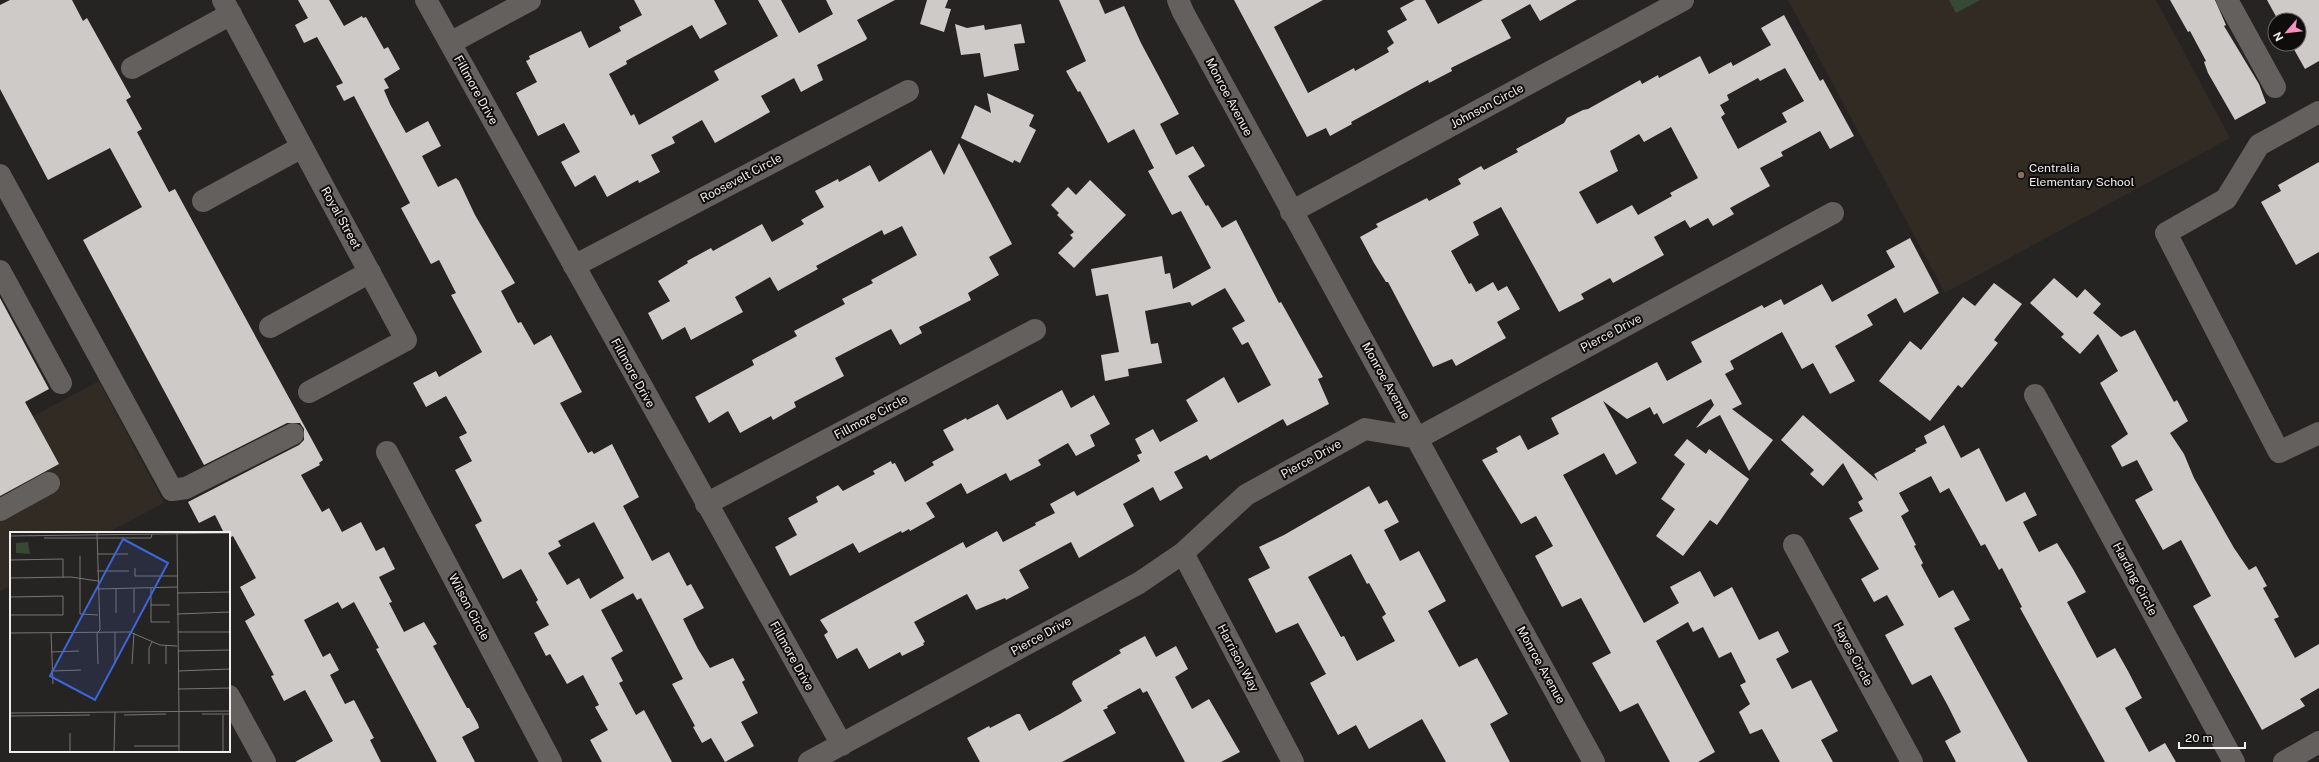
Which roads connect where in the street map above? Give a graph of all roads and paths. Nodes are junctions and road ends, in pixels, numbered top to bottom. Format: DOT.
graph roads {
  1 [pos="426,0"];
  2 [pos="530,0"];
  3 [pos="1178,0"];
  4 [pos="1683,0"];
  5 [pos="2227,0"];
  6 [pos="227,7"];
  7 [pos="450,43"];
  8 [pos="132,68"];
  9 [pos="2275,86"];
  10 [pos="908,91"];
  11 [pos="2319,112"];
  12 [pos="302,146"];
  13 [pos="0,175"];
  14 [pos="203,201"];
  15 [pos="1291,212"];
  16 [pos="1832,213"];
  17 [pos="574,266"];
  18 [pos="0,271"];
  19 [pos="370,272"];
  20 [pos="270,327"];
  21 [pos="1035,330"];
  22 [pos="61,383"];
  23 [pos="309,392"];
  24 [pos="2035,395"];
  25 [pos="2319,433"];
  26 [pos="293,434"];
  27 [pos="1418,438"];
  28 [pos="387,452"];
  29 [pos="49,483"];
  30 [pos="706,504"];
  31 [pos="0,510"];
  32 [pos="1794,545"];
  33 [pos="1183,553"];
  34 [pos="230,698"];
  35 [pos="2319,742"];
  36 [pos="842,745"];
  37 [pos="265,762"];
  38 [pos="551,762"];
  39 [pos="809,762"];
  40 [pos="1293,762"];
  41 [pos="1594,762"];
  42 [pos="1912,762"];
  43 [pos="2234,762"];
  44 [pos="2284,762"];
  1 -- 7 [label="street, Fillmore Drive"];
  2 -- 7 [label="street"];
  3 -- 15 [label="street, Monroe Avenue"];
  4 -- 15 [label="street, Johnson Circle"];
  5 -- 9 [label="street"];
  6 -- 8 [label="street"];
  6 -- 12 [label="street, Royal Street"];
  7 -- 17 [label="street, Fillmore Drive"];
  10 -- 17 [label="street, Roosevelt Circle"];
  11 -- 25 [label="street"];
  12 -- 14 [label="street"];
  12 -- 19 [label="street, Royal Street"];
  13 -- 26 [label="street"];
  15 -- 27 [label="street, Monroe Avenue"];
  16 -- 27 [label="street, Pierce Drive"];
  17 -- 30 [label="street, Fillmore Drive"];
  18 -- 22 [label="street"];
  19 -- 20 [label="street"];
  19 -- 23 [label="street, Royal Street"];
  21 -- 30 [label="street, Fillmore Circle"];
  24 -- 43 [label="street, Harding Circle"];
  27 -- 33 [label="street, Pierce Drive"];
  27 -- 41 [label="street, Monroe Avenue"];
  28 -- 38 [label="street, Wilson Circle"];
  29 -- 31 [label="street"];
  30 -- 36 [label="street, Fillmore Drive"];
  32 -- 42 [label="street, Hayes Circle"];
  33 -- 36 [label="street, Pierce Drive"];
  33 -- 40 [label="street, Harrison Way"];
  34 -- 37 [label="street"];
  35 -- 44 [label="street"];
  36 -- 39 [label="street, Pierce Drive"];
}
